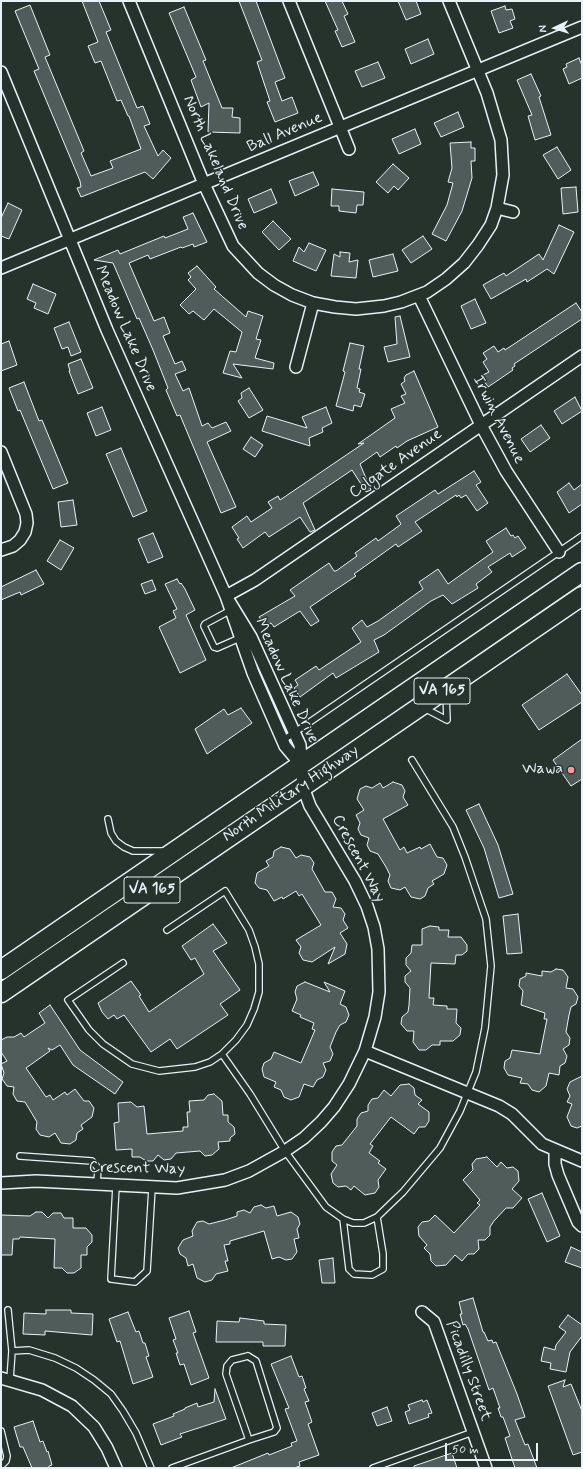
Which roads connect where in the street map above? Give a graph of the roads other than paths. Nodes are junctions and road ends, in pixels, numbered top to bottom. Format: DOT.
graph roads {
  1 [pos="129,1"];
  2 [pos="289,1"];
  3 [pos="449,1"];
  4 [pos="582,27"];
  5 [pos="477,71"];
  6 [pos="1,72"];
  7 [pos="340,127"];
  8 [pos="349,149"];
  9 [pos="204,184"];
  10 [pos="497,208"];
  11 [pos="514,212"];
  12 [pos="70,239"];
  13 [pos="1,268"];
  14 [pos="419,296"];
  15 [pos="313,303"];
  16 [pos="582,356"];
  17 [pos="296,367"];
  18 [pos="481,425"];
  19 [pos="1,452"];
  20 [pos="582,536"];
  21 [pos="1,550"];
  22 [pos="559,552"];
  23 [pos="582,573"];
  24 [pos="226,596"];
  25 [pos="582,596"];
  26 [pos="233,610"];
  27 [pos="244,636"];
  28 [pos="446,689"];
  29 [pos="420,706"];
  30 [pos="294,732"];
  31 [pos="282,740"];
  32 [pos="412,760"];
  33 [pos="301,765"];
  34 [pos="303,786"];
  35 [pos="108,820"];
  36 [pos="175,851"];
  37 [pos="167,930"];
  38 [pos="123,963"];
  39 [pos="1,970"];
  40 [pos="1,993"];
  41 [pos="365,1052"];
  42 [pos="222,1054"];
  43 [pos="468,1092"];
  44 [pos="556,1151"];
  45 [pos="285,1152"];
  46 [pos="20,1156"];
  47 [pos="582,1161"];
  48 [pos="1,1182"];
  49 [pos="97,1185"];
  50 [pos="116,1186"];
  51 [pos="152,1188"];
  52 [pos="377,1217"];
  53 [pos="343,1219"];
  54 [pos="582,1226"];
  55 [pos="8,1310"];
  56 [pos="422,1312"];
  57 [pos="12,1351"];
  58 [pos="6,1379"];
  59 [pos="1,1431"];
  60 [pos="474,1432"];
  61 [pos="249,1440"];
  62 [pos="1,1466"];
  63 [pos="116,1468"];
  64 [pos="150,1468"];
  65 [pos="172,1468"];
  66 [pos="373,1468"];
  67 [pos="486,1468"];
  1 -- 9 [label="street, North Lakeland Drive"];
  2 -- 7 [label="street"];
  3 -- 5 [label="street, North Lakeland Drive"];
  4 -- 5 [label="street, Ball Avenue"];
  5 -- 7 [label="street, Ball Avenue"];
  5 -- 10 [label="street, North Lakeland Drive"];
  6 -- 12 [label="street, Meadow Lake Drive"];
  7 -- 8 [label="street"];
  7 -- 9 [label="street, Ball Avenue"];
  9 -- 12 [label="street, Ball Avenue"];
  9 -- 15 [label="street, North Lakeland Drive"];
  10 -- 11 [label="street"];
  10 -- 14 [label="street, North Lakeland Drive"];
  12 -- 13 [label="street, Ball Avenue"];
  12 -- 24 [label="street, Meadow Lake Drive"];
  14 -- 15 [label="street, North Lakeland Drive"];
  14 -- 18 [label="street, Irwin Avenue"];
  15 -- 17 [label="street"];
  16 -- 18 [label="street, Colgate Avenue"];
  18 -- 22 [label="street, Irwin Avenue"];
  18 -- 24 [label="street, Colgate Avenue"];
  19 -- 21 [label="street"];
  20 -- 22 [label="lane"];
  22 -- 30 [label="lane"];
  23 -- 33 [label="main road, North Military Highway / VA 165"];
  24 -- 26 [label="street, Meadow Lake Drive"];
  25 -- 28 [label="main road, North Military Highway / VA 165"];
  26 -- 27 [label="street, Meadow Lake Drive"];
  26 -- 27 [label="lane"];
  27 -- 30 [label="street, Meadow Lake Drive"];
  27 -- 31 [label="street, Meadow Lake Drive"];
  28 -- 29 [label="main road, North Military Highway / VA 165"];
  28 -- 29 [label="lane"];
  29 -- 34 [label="main road, North Military Highway / VA 165"];
  30 -- 31 [label="lane"];
  30 -- 33 [label="street, Meadow Lake Drive"];
  31 -- 33 [label="street, Meadow Lake Drive"];
  32 -- 43 [label="lane"];
  33 -- 34 [label="street, Crescent Way"];
  33 -- 36 [label="main road, North Military Highway / VA 165"];
  34 -- 40 [label="main road, North Military Highway / VA 165"];
  34 -- 41 [label="street, Crescent Way"];
  35 -- 36 [label="lane"];
  36 -- 39 [label="main road, North Military Highway / VA 165"];
  37 -- 42 [label="lane"];
  38 -- 42 [label="lane"];
  41 -- 43 [label="street"];
  41 -- 45 [label="street, Crescent Way"];
  42 -- 45 [label="lane"];
  43 -- 44 [label="street"];
  43 -- 52 [label="lane"];
  44 -- 47 [label="street"];
  44 -- 54 [label="street"];
  45 -- 51 [label="street, Crescent Way"];
  45 -- 53 [label="lane"];
  46 -- 49 [label="lane"];
  48 -- 49 [label="street, Crescent Way"];
  49 -- 50 [label="street, Crescent Way"];
  50 -- 51 [label="street, Crescent Way"];
  50 -- 51 [label="lane"];
  52 -- 53 [label="lane"];
  52 -- 53 [label="lane"];
  55 -- 57 [label="lane"];
  56 -- 60 [label="street, Picadilly Street"];
  57 -- 58 [label="lane"];
  57 -- 64 [label="lane"];
  58 -- 63 [label="street"];
  59 -- 62 [label="lane"];
  60 -- 66 [label="lane"];
  60 -- 67 [label="street, Picadilly Street"];
  61 -- 61 [label="lane"];
  61 -- 65 [label="lane"];
}
